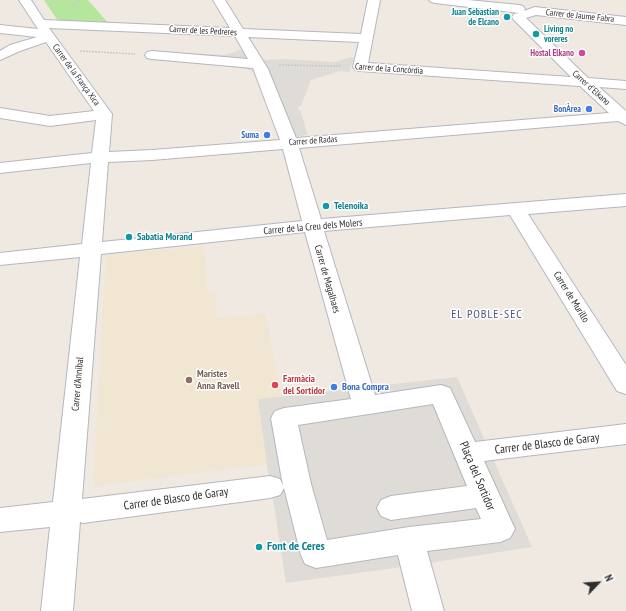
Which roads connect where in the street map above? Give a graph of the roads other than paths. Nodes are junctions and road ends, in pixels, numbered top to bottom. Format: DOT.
graph roads {
  1 [pos="25,0"];
  2 [pos="219,0"];
  3 [pos="374,0"];
  4 [pos="436,0"];
  5 [pos="508,8"];
  6 [pos="535,11"];
  7 [pos="626,21"];
  8 [pos="0,29"];
  9 [pos="45,31"];
  10 [pos="239,32"];
  11 [pos="366,38"];
  12 [pos="152,55"];
  13 [pos="0,56"];
  14 [pos="258,64"];
  15 [pos="584,82"];
  16 [pos="626,85"];
  17 [pos="0,113"];
  18 [pos="104,114"];
  19 [pos="625,117"];
  20 [pos="289,142"];
  21 [pos="99,157"];
  22 [pos="0,168"];
  23 [pos="626,200"];
  24 [pos="516,210"];
  25 [pos="312,226"];
  26 [pos="91,249"];
  27 [pos="0,259"];
  28 [pos="626,385"];
  29 [pos="365,405"];
  30 [pos="626,434"];
  31 [pos="467,453"];
  32 [pos="283,485"];
  33 [pos="485,495"];
  34 [pos="392,508"];
  35 [pos="74,512"];
  36 [pos="0,520"];
  37 [pos="409,540"];
  38 [pos="57,611"];
  39 [pos="428,611"];
  1 -- 9 [label="street, Carrer de la França Xica"];
  2 -- 10 [label="street, Carrer de Magalhaes"];
  3 -- 11 [label="street"];
  4 -- 5 [label="street"];
  6 -- 7 [label="street, Carrer de Jaume Fabra"];
  6 -- 15 [label="street, Carrer d'Elkano"];
  8 -- 9 [label="street"];
  9 -- 10 [label="street, Carrer de les Pedreres"];
  9 -- 13 [label="street"];
  9 -- 18 [label="street, Carrer de la França Xica"];
  10 -- 11 [label="street, Carrer de les Pedreres"];
  10 -- 14 [label="street, Carrer de Magalhaes"];
  11 -- 15 [label="street, Carrer de la Concòrdia"];
  12 -- 14 [label="street"];
  14 -- 20 [label="street, Carrer de Magalhaes"];
  15 -- 16 [label="street, Carrer de la Concòrdia"];
  15 -- 19 [label="street, Carrer d'Elkano"];
  17 -- 18 [label="street"];
  18 -- 21 [label="street, Carrer de la França Xica"];
  19 -- 20 [label="street, Carrer de Radas"];
  20 -- 21 [label="street, Carrer de Radas"];
  20 -- 25 [label="street, Carrer de Magalhaes"];
  21 -- 22 [label="street, Carrer de Radas"];
  21 -- 26 [label="street, Carrer d'Anníbal"];
  23 -- 24 [label="street, Carrer de la Creu dels Molers"];
  24 -- 25 [label="street, Carrer de la Creu dels Molers"];
  24 -- 28 [label="street, Carrer de Murillo"];
  25 -- 26 [label="street, Carrer de la Creu dels Molers"];
  25 -- 29 [label="street, Carrer de Magalhaes"];
  26 -- 27 [label="street, Carrer de la Creu dels Molers"];
  26 -- 35 [label="street, Carrer d'Anníbal"];
  29 -- 31 [label="street, Plaça del Sortidor"];
  29 -- 32 [label="street, Plaça del Sortidor"];
  30 -- 31 [label="street, Carrer de Blasco de Garay"];
  31 -- 33 [label="street, Plaça del Sortidor"];
  32 -- 35 [label="street, Carrer de Blasco de Garay"];
  32 -- 37 [label="street, Plaça del Sortidor"];
  33 -- 34 [label="street"];
  33 -- 37 [label="street, Plaça del Sortidor"];
  35 -- 36 [label="street, Carrer de Blasco de Garay"];
  35 -- 38 [label="street, Carrer d'Anníbal"];
  37 -- 39 [label="street"];
}
